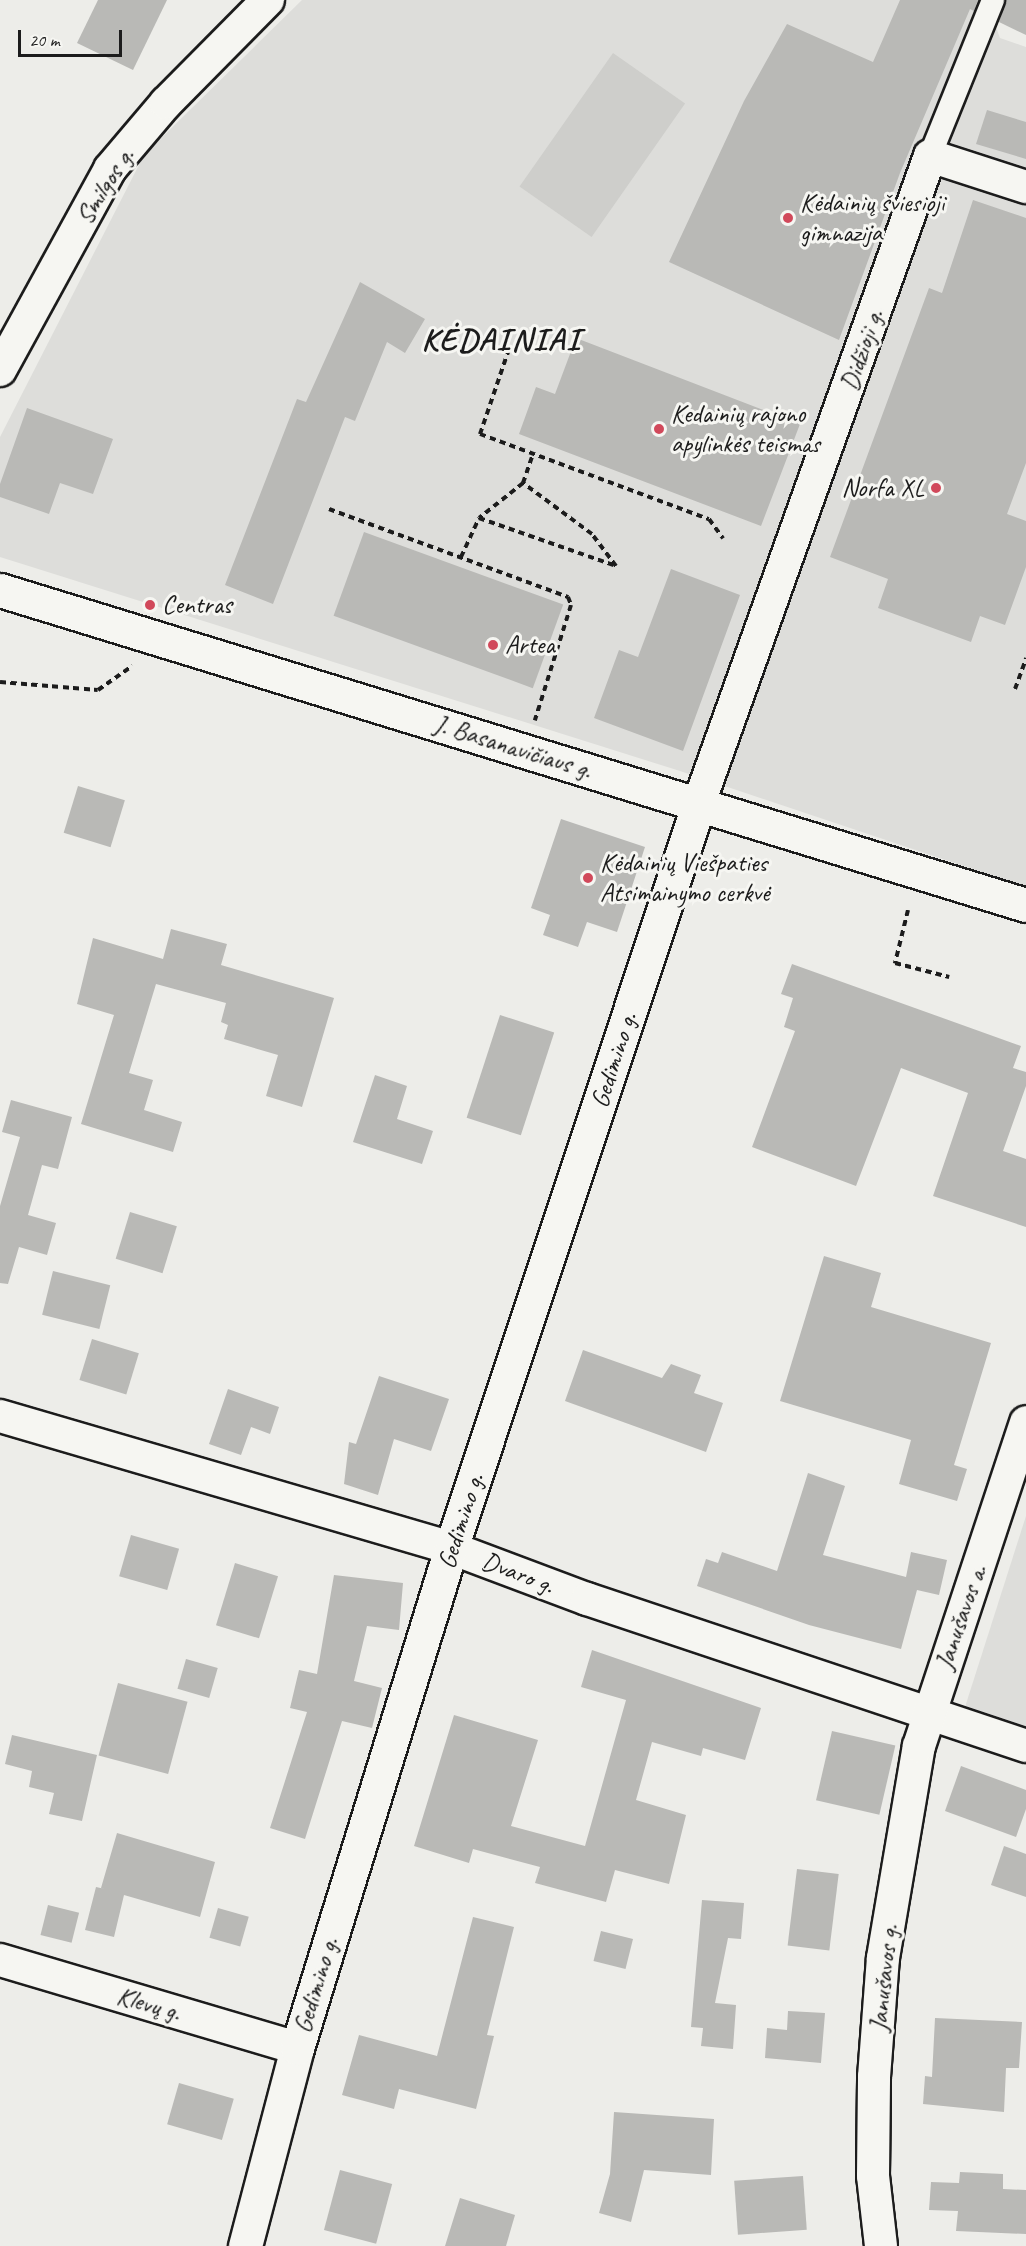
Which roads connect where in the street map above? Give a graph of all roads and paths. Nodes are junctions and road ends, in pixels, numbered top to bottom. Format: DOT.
graph roads {
  1 [pos="268,0"];
  2 [pos="993,0"];
  3 [pos="930,156"];
  4 [pos="1026,187"];
  5 [pos="509,349"];
  6 [pos="0,370"];
  7 [pos="533,454"];
  8 [pos="523,483"];
  9 [pos="329,509"];
  10 [pos="479,518"];
  11 [pos="723,538"];
  12 [pos="461,557"];
  13 [pos="0,590"];
  14 [pos="164,643"];
  15 [pos="1026,658"];
  16 [pos="0,682"];
  17 [pos="1015,689"];
  18 [pos="526,750"];
  19 [pos="699,803"];
  20 [pos="1026,905"];
  21 [pos="908,910"];
  22 [pos="948,977"];
  23 [pos="0,1416"];
  24 [pos="1026,1422"];
  25 [pos="451,1548"];
  26 [pos="929,1713"];
  27 [pos="1026,1746"];
  28 [pos="0,1960"];
  29 [pos="297,2048"];
  30 [pos="245,2246"];
  31 [pos="881,2246"];
  1 -- 6 [label="street, Smilgos g."];
  2 -- 3 [label="street, Didžioji g."];
  3 -- 4 [label="street"];
  3 -- 19 [label="street, Didžioji g."];
  5 -- 7 [label="path"];
  7 -- 8 [label="path"];
  7 -- 11 [label="path"];
  8 -- 10 [label="path"];
  8 -- 10 [label="path"];
  9 -- 12 [label="path"];
  10 -- 12 [label="path"];
  12 -- 18 [label="path"];
  13 -- 14 [label="main road, J. Basanavičiaus g."];
  14 -- 16 [label="path"];
  14 -- 18 [label="main road, J. Basanavičiaus g."];
  15 -- 17 [label="path"];
  18 -- 19 [label="main road, J. Basanavičiaus g."];
  19 -- 20 [label="main road, J. Basanavičiaus g."];
  19 -- 25 [label="main road, Gedimino g."];
  21 -- 22 [label="path"];
  23 -- 25 [label="street, Dvaro g."];
  24 -- 26 [label="street, Janušavos a."];
  25 -- 26 [label="street, Dvaro g."];
  25 -- 29 [label="main road, Gedimino g."];
  26 -- 27 [label="street"];
  26 -- 31 [label="street, Janušavos g."];
  28 -- 29 [label="street, Klevų g."];
  29 -- 30 [label="main road, Gedimino g."];
}
